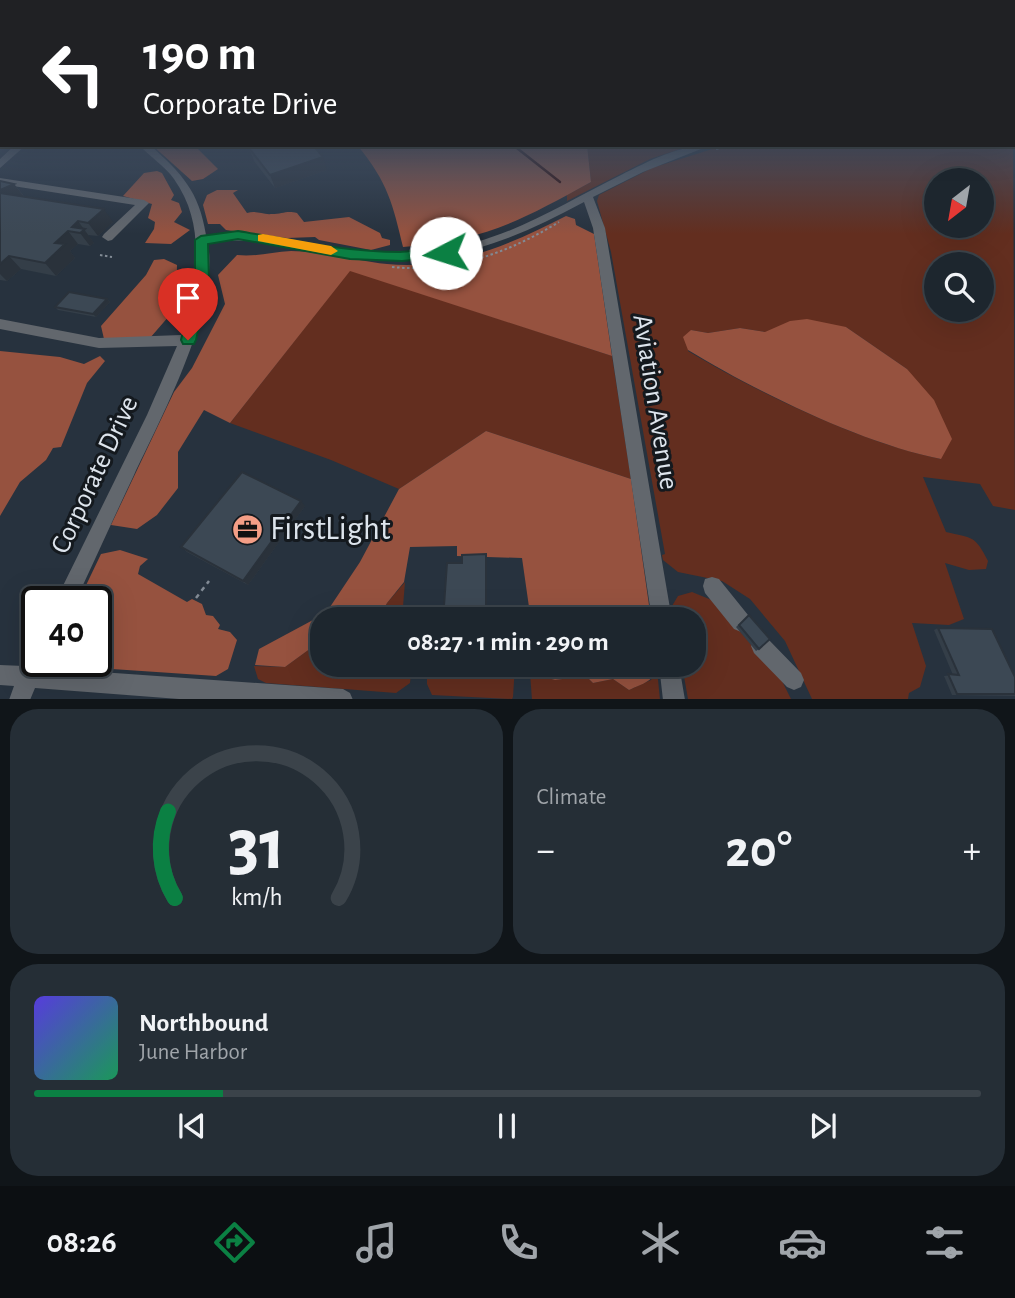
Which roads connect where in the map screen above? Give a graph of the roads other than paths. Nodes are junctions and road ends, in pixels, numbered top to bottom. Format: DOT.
graph roads {
  1 [pos="173,169"];
  2 [pos="639,169"];
  3 [pos="0,181"];
  4 [pos="587,195"];
  5 [pos="108,237"];
  6 [pos="201,240"];
  7 [pos="0,324"];
  8 [pos="188,340"];
  9 [pos="73,586"];
  10 [pos="712,586"];
  11 [pos="660,607"];
  12 [pos="741,622"];
  13 [pos="761,646"];
  14 [pos="21,671"];
  15 [pos="0,675"];
  16 [pos="29,677"];
  17 [pos="112,677"];
  18 [pos="671,677"];
  19 [pos="794,680"];
  20 [pos="19,699"];
  21 [pos="343,699"];
  22 [pos="674,699"];
  1 -- 6 [label="street, Corporate Drive"];
  2 -- 4 [label="street"];
  3 -- 5 [label="street"];
  4 -- 6 [label="street"];
  4 -- 11 [label="street, Aviation Avenue"];
  6 -- 8 [label="street, Corporate Drive"];
  7 -- 8 [label="street"];
  8 -- 9 [label="street, Corporate Drive"];
  10 -- 12 [label="street"];
  13 -- 19 [label="street"];
  14 -- 15 [label="street"];
  16 -- 20 [label="street"];
  17 -- 21 [label="street"];
  18 -- 22 [label="street"];
}
